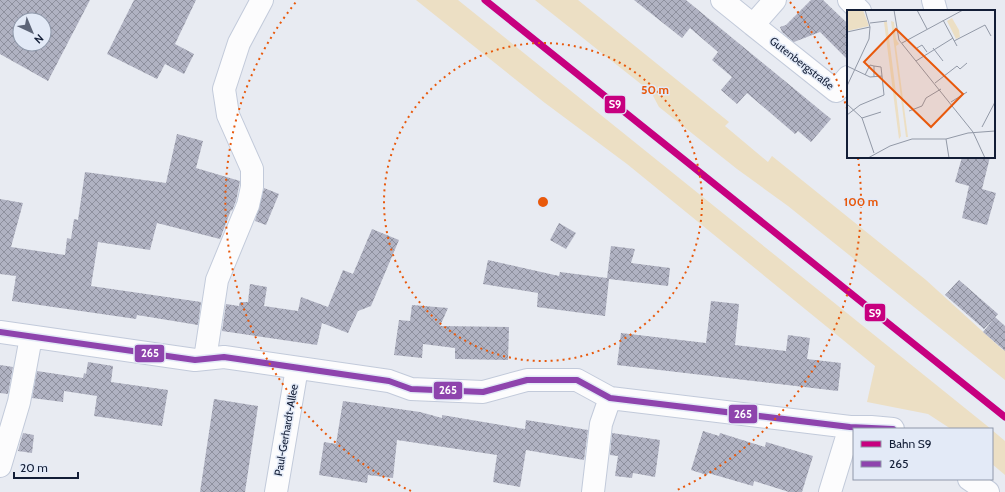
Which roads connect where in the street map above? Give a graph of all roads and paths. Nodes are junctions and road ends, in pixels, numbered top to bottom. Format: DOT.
graph roads {
  1 [pos="262,0"];
  2 [pos="722,0"];
  3 [pos="775,0"];
  4 [pos="849,0"];
  5 [pos="932,0"];
  6 [pos="859,10"];
  7 [pos="936,10"];
  8 [pos="753,25"];
  9 [pos="847,78"];
  10 [pos="0,332"];
  11 [pos="31,337"];
  12 [pos="204,359"];
  13 [pos="297,368"];
  14 [pos="610,398"];
  15 [pos="850,427"];
  16 [pos="882,428"];
  17 [pos="0,466"];
  18 [pos="970,480"];
  19 [pos="276,492"];
  20 [pos="593,492"];
  21 [pos="830,492"];
  22 [pos="988,492"];
  1 -- 12 [label="street"];
  2 -- 8 [label="street, Gutenbergstraße"];
  3 -- 8 [label="street"];
  4 -- 6 [label="street"];
  5 -- 7 [label="street"];
  8 -- 9 [label="street, Gutenbergstraße"];
  10 -- 11 [label="street"];
  11 -- 12 [label="street"];
  11 -- 17 [label="street"];
  12 -- 13 [label="street"];
  13 -- 14 [label="street"];
  13 -- 19 [label="street, Paul-Gerhardt-Allee"];
  14 -- 15 [label="street"];
  14 -- 20 [label="street"];
  15 -- 16 [label="street"];
  15 -- 21 [label="street"];
  18 -- 22 [label="street"];
}
